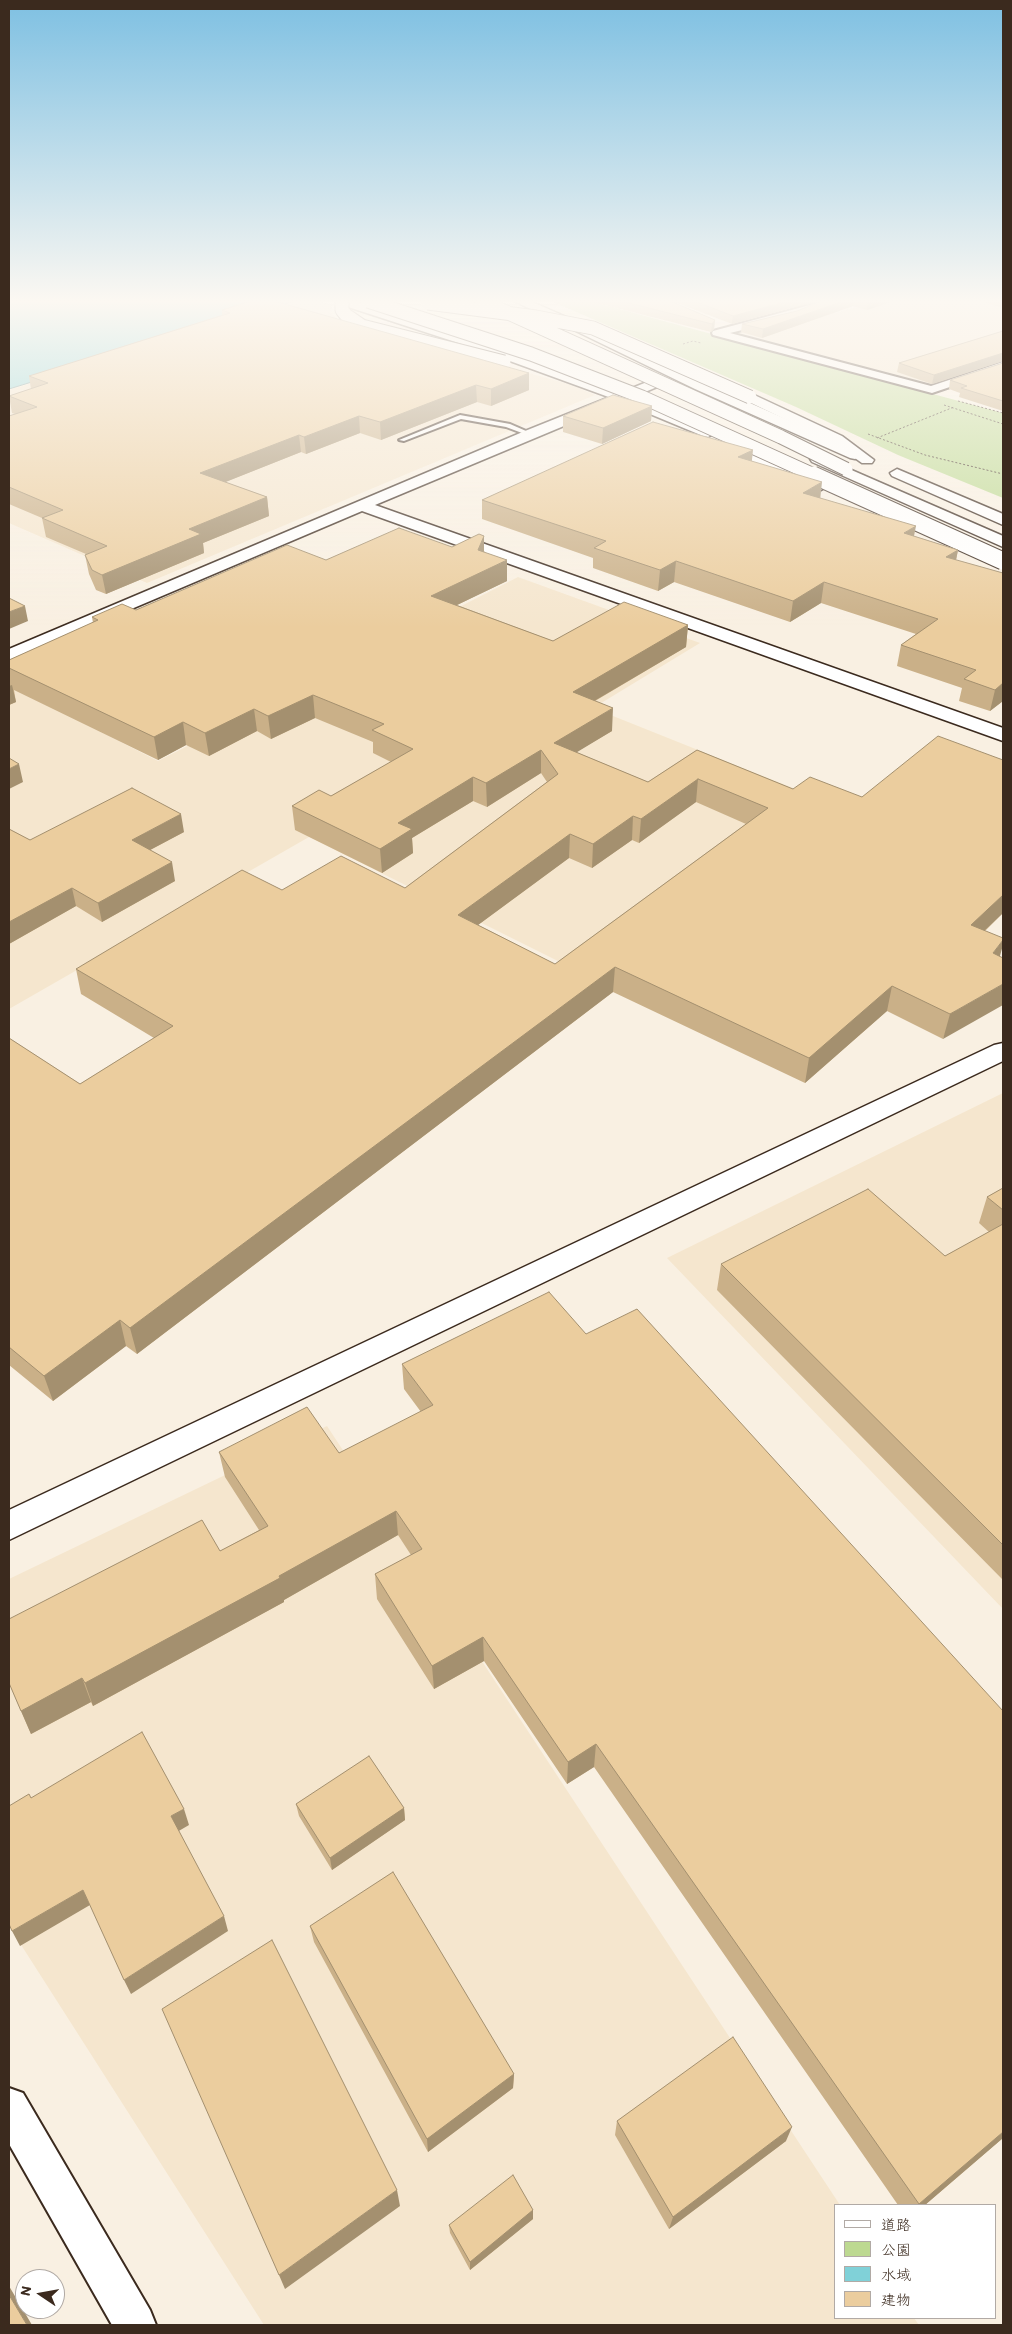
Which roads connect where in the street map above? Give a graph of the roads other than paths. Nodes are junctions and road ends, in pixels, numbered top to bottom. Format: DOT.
graph roads {
  1 [pos="586,410"];
  2 [pos="644,410"];
  3 [pos="651,410"];
  4 [pos="669,410"];
  5 [pos="692,410"];
  6 [pos="710,410"];
  7 [pos="721,410"];
  8 [pos="754,410"];
  9 [pos="775,410"];
  10 [pos="530,434"];
  11 [pos="402,440"];
  12 [pos="876,464"];
  13 [pos="362,506"];
  14 [pos="1003,520"];
  15 [pos="972,528"];
  16 [pos="1003,544"];
  17 [pos="975,548"];
  18 [pos="1003,561"];
  19 [pos="9,656"];
  20 [pos="1003,734"];
  21 [pos="1003,1051"];
  22 [pos="9,1526"];
  23 [pos="9,2107"];
  24 [pos="135,2325"];
  1 -- 10 [label="main road"];
  2 -- 17 [label="main road, bridge"];
  3 -- 15 [label="main road"];
  4 -- 17 [label="main road, bridge"];
  5 -- 16 [label="main road"];
  6 -- 15 [label="main road"];
  7 -- 16 [label="main road, bridge"];
  8 -- 12 [label="main road"];
  9 -- 12 [label="main road, bridge"];
  10 -- 11 [label="lane"];
  10 -- 13 [label="main road"];
  12 -- 14 [label="main road"];
  13 -- 19 [label="main road"];
  13 -- 20 [label="main road"];
  15 -- 16 [label="main road"];
  17 -- 18 [label="main road, bridge"];
  21 -- 22 [label="main road"];
  23 -- 24 [label="street"];
}
